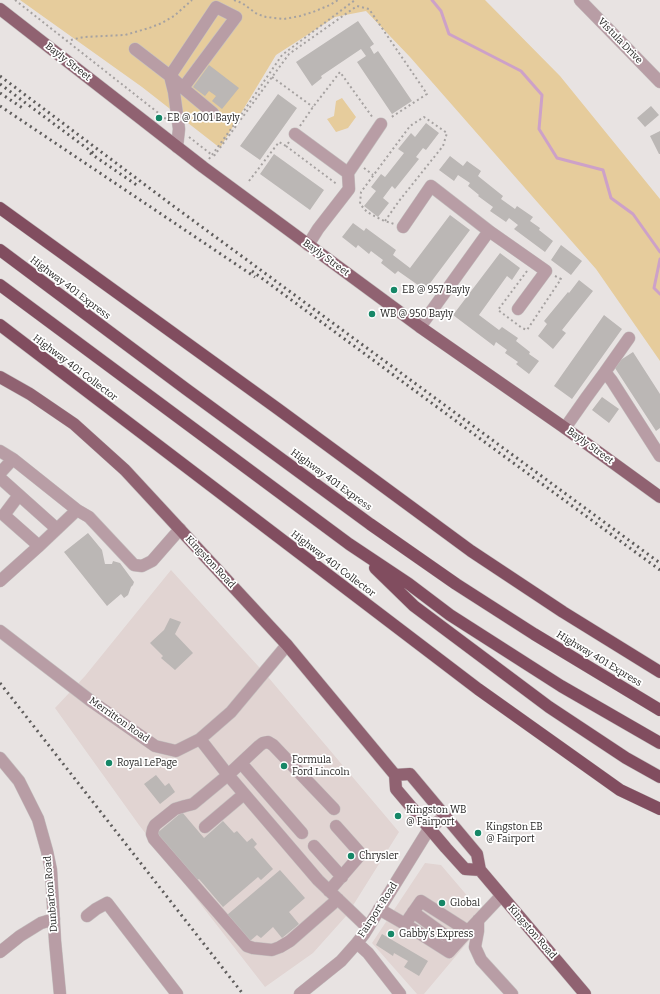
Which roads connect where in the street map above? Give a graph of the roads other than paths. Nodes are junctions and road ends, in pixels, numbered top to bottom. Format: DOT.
graph roads {
  1 [pos="580,0"];
  2 [pos="0,9"];
  3 [pos="135,49"];
  4 [pos="170,76"];
  5 [pos="660,82"];
  6 [pos="182,88"];
  7 [pos="213,113"];
  8 [pos="381,124"];
  9 [pos="295,134"];
  10 [pos="177,147"];
  11 [pos="348,173"];
  12 [pos="0,208"];
  13 [pos="403,226"];
  14 [pos="489,231"];
  15 [pos="308,244"];
  16 [pos="0,250"];
  17 [pos="0,285"];
  18 [pos="518,309"];
  19 [pos="0,325"];
  20 [pos="420,327"];
  21 [pos="629,338"];
  22 [pos="605,372"];
  23 [pos="0,377"];
  24 [pos="565,428"];
  25 [pos="0,451"];
  26 [pos="660,456"];
  27 [pos="13,459"];
  28 [pos="0,473"];
  29 [pos="0,478"];
  30 [pos="19,495"];
  31 [pos="660,497"];
  32 [pos="77,510"];
  33 [pos="57,529"];
  34 [pos="180,529"];
  35 [pos="349,544"];
  36 [pos="39,546"];
  37 [pos="0,581"];
  38 [pos="0,631"];
  39 [pos="287,646"];
  40 [pos="660,672"];
  41 [pos="660,710"];
  42 [pos="200,739"];
  43 [pos="660,743"];
  44 [pos="0,758"];
  45 [pos="241,763"];
  46 [pos="228,775"];
  47 [pos="395,775"];
  48 [pos="660,777"];
  49 [pos="620,790"];
  50 [pos="244,794"];
  51 [pos="334,809"];
  52 [pos="660,809"];
  53 [pos="445,816"];
  54 [pos="660,818"];
  55 [pos="336,826"];
  56 [pos="205,827"];
  57 [pos="429,829"];
  58 [pos="302,833"];
  59 [pos="314,846"];
  60 [pos="480,870"];
  61 [pos="342,877"];
  62 [pos="333,895"];
  63 [pos="501,896"];
  64 [pos="379,910"];
  65 [pos="413,912"];
  66 [pos="87,916"];
  67 [pos="54,919"];
  68 [pos="478,920"];
  69 [pos="405,924"];
  70 [pos="368,928"];
  71 [pos="468,930"];
  72 [pos="357,943"];
  73 [pos="456,944"];
  74 [pos="0,952"];
  75 [pos="60,994"];
  76 [pos="177,994"];
  77 [pos="300,994"];
  78 [pos="400,994"];
  79 [pos="512,994"];
  80 [pos="584,994"];
  1 -- 5 [label="street, Vistula Drive"];
  2 -- 10 [label="main road, Bayly Street"];
  3 -- 4 [label="street"];
  4 -- 6 [label="street"];
  4 -- 6 [label="street"];
  4 -- 10 [label="street"];
  6 -- 7 [label="street"];
  8 -- 11 [label="street"];
  9 -- 11 [label="street"];
  10 -- 15 [label="main road, Bayly Street"];
  11 -- 15 [label="street"];
  12 -- 40 [label="highway"];
  13 -- 14 [label="street"];
  14 -- 18 [label="street"];
  14 -- 20 [label="street"];
  15 -- 20 [label="main road, Bayly Street"];
  16 -- 41 [label="highway, Highway 401 Express"];
  17 -- 35 [label="highway"];
  19 -- 49 [label="highway, Highway 401 Collector"];
  20 -- 24 [label="main road, Bayly Street"];
  21 -- 22 [label="street"];
  22 -- 24 [label="street"];
  22 -- 26 [label="street"];
  23 -- 34 [label="main road, Kingston Road"];
  24 -- 31 [label="main road, Bayly Street"];
  25 -- 27 [label="street"];
  27 -- 28 [label="street"];
  27 -- 32 [label="street"];
  29 -- 30 [label="street"];
  30 -- 33 [label="street"];
  30 -- 36 [label="street"];
  32 -- 33 [label="street"];
  32 -- 34 [label="street"];
  33 -- 36 [label="street"];
  34 -- 39 [label="main road, Kingston Road"];
  35 -- 43 [label="highway"];
  35 -- 48 [label="highway"];
  36 -- 37 [label="street"];
  38 -- 42 [label="street, Merritton Road"];
  39 -- 42 [label="street, Merritton Road"];
  39 -- 47 [label="main road, Kingston Road"];
  42 -- 46 [label="street"];
  44 -- 67 [label="street, Dunbarton Road"];
  45 -- 46 [label="street"];
  45 -- 51 [label="street"];
  45 -- 58 [label="street"];
  46 -- 50 [label="street"];
  46 -- 62 [label="street"];
  47 -- 53 [label="main road, Kingston Road"];
  47 -- 57 [label="main road, Kingston Road"];
  49 -- 52 [label="highway, Highway 401 Collector"];
  49 -- 54 [label="highway"];
  50 -- 56 [label="street"];
  50 -- 62 [label="street"];
  53 -- 57 [label="street, Fairport Road"];
  53 -- 60 [label="main road, Kingston Road"];
  55 -- 61 [label="street"];
  57 -- 60 [label="main road, Kingston Road"];
  57 -- 64 [label="street, Fairport Road"];
  59 -- 61 [label="street"];
  60 -- 63 [label="main road, Kingston Road"];
  61 -- 62 [label="street"];
  62 -- 70 [label="street"];
  63 -- 68 [label="street"];
  63 -- 80 [label="main road, Kingston Road"];
  64 -- 69 [label="street"];
  64 -- 70 [label="street, Fairport Road"];
  65 -- 69 [label="street"];
  65 -- 71 [label="street"];
  65 -- 73 [label="street"];
  66 -- 76 [label="street"];
  67 -- 74 [label="street"];
  67 -- 75 [label="street, Dunbarton Road"];
  68 -- 71 [label="street"];
  68 -- 79 [label="street"];
  69 -- 73 [label="street"];
  70 -- 72 [label="street, Fairport Road"];
  71 -- 73 [label="street"];
  72 -- 77 [label="street, Fairport Road"];
  72 -- 78 [label="street"];
}
